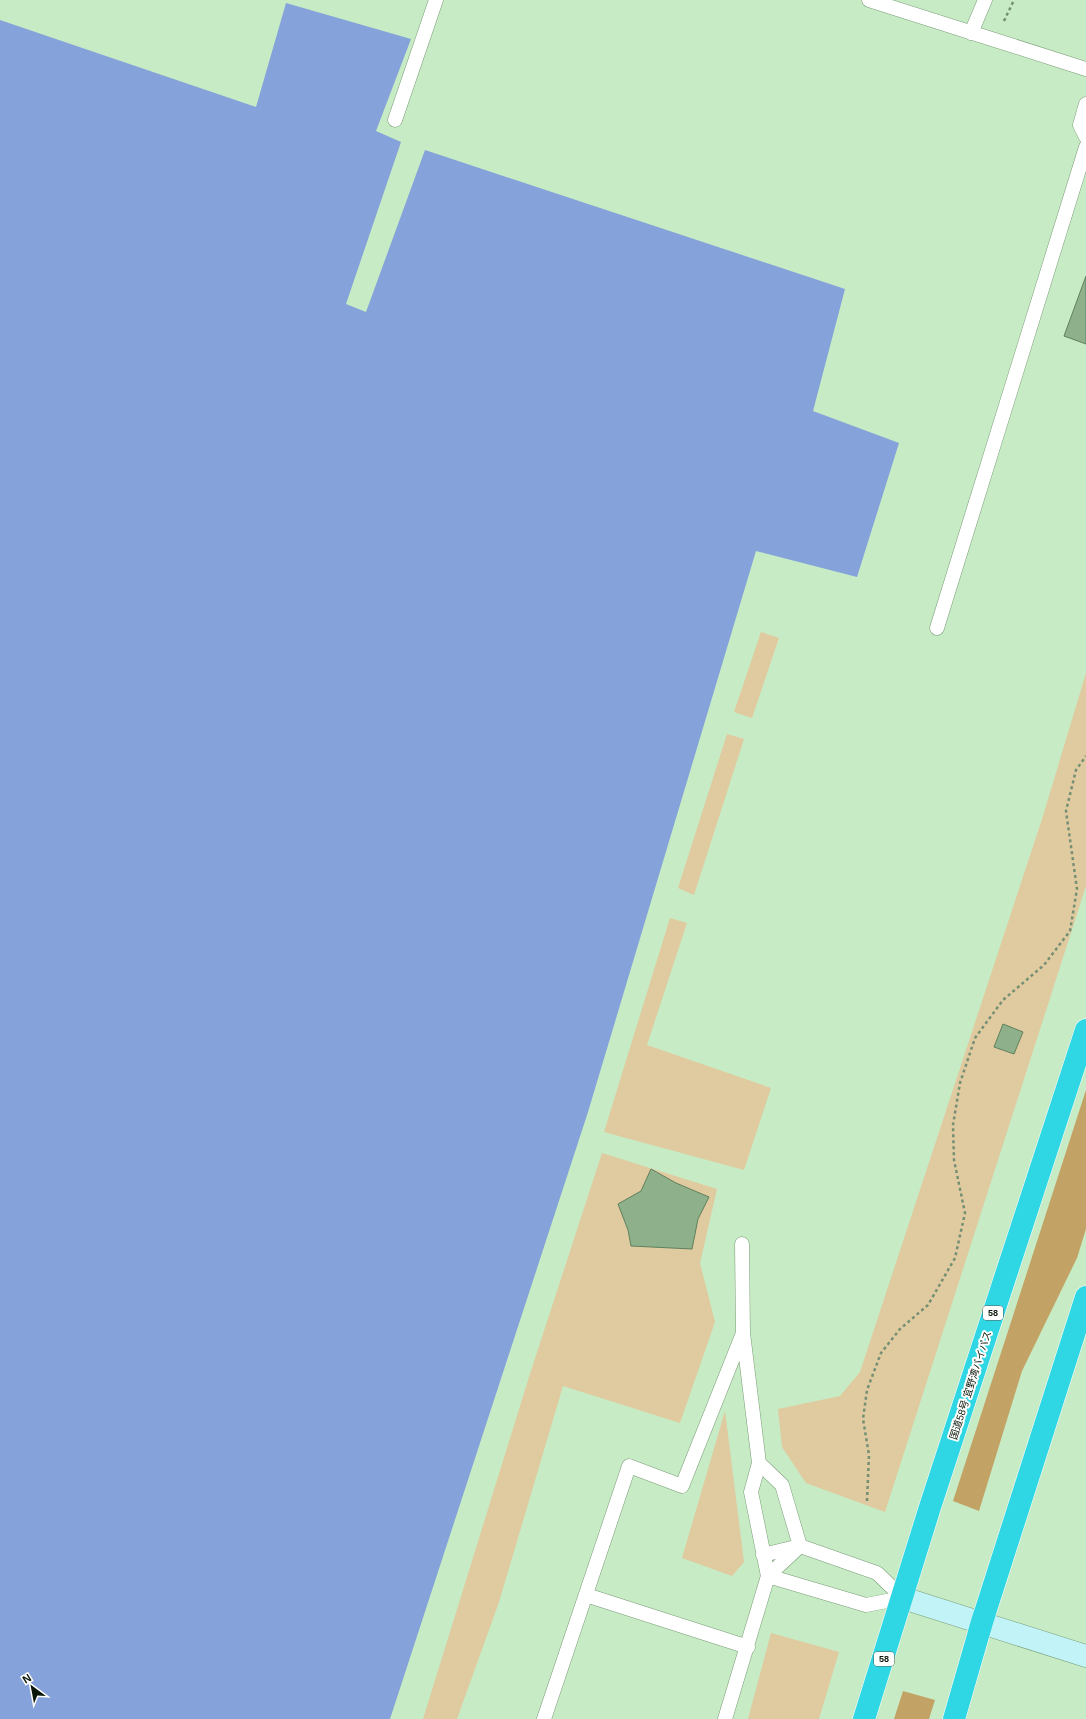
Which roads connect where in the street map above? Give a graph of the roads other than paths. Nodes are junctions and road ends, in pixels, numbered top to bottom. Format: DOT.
graph roads {
  1 [pos="436,0"];
  2 [pos="869,0"];
  3 [pos="985,0"];
  4 [pos="971,33"];
  5 [pos="1086,69"];
  6 [pos="1086,104"];
  7 [pos="394,120"];
  8 [pos="1086,137"];
  9 [pos="1086,147"];
  10 [pos="937,628"];
  11 [pos="1086,1030"];
  12 [pos="742,1244"];
  13 [pos="1086,1297"];
  14 [pos="743,1332"];
  15 [pos="759,1463"];
  16 [pos="800,1546"];
  17 [pos="763,1555"];
  18 [pos="768,1576"];
  19 [pos="586,1595"];
  20 [pos="903,1598"];
  21 [pos="982,1622"];
  22 [pos="748,1647"];
  23 [pos="1086,1656"];
  24 [pos="544,1719"];
  25 [pos="725,1719"];
  26 [pos="864,1719"];
  27 [pos="954,1719"];
  1 -- 7 [label="lane"];
  2 -- 4 [label="lane"];
  3 -- 4 [label="lane"];
  4 -- 5 [label="lane"];
  6 -- 8 [label="lane"];
  9 -- 10 [label="lane"];
  11 -- 20 [label="highway, 国道58号 宜野湾バイパス / 58"];
  12 -- 14 [label="lane"];
  13 -- 21 [label="highway"];
  14 -- 15 [label="lane"];
  14 -- 19 [label="lane"];
  15 -- 16 [label="lane"];
  15 -- 17 [label="lane"];
  16 -- 17 [label="lane"];
  16 -- 18 [label="lane"];
  16 -- 20 [label="lane"];
  17 -- 18 [label="lane"];
  18 -- 20 [label="lane"];
  18 -- 22 [label="lane"];
  19 -- 22 [label="lane"];
  19 -- 24 [label="lane"];
  20 -- 21 [label="street"];
  20 -- 26 [label="highway, 国道58号 宜野湾バイパス / 58"];
  21 -- 23 [label="street"];
  21 -- 27 [label="highway"];
  22 -- 25 [label="lane"];
}
